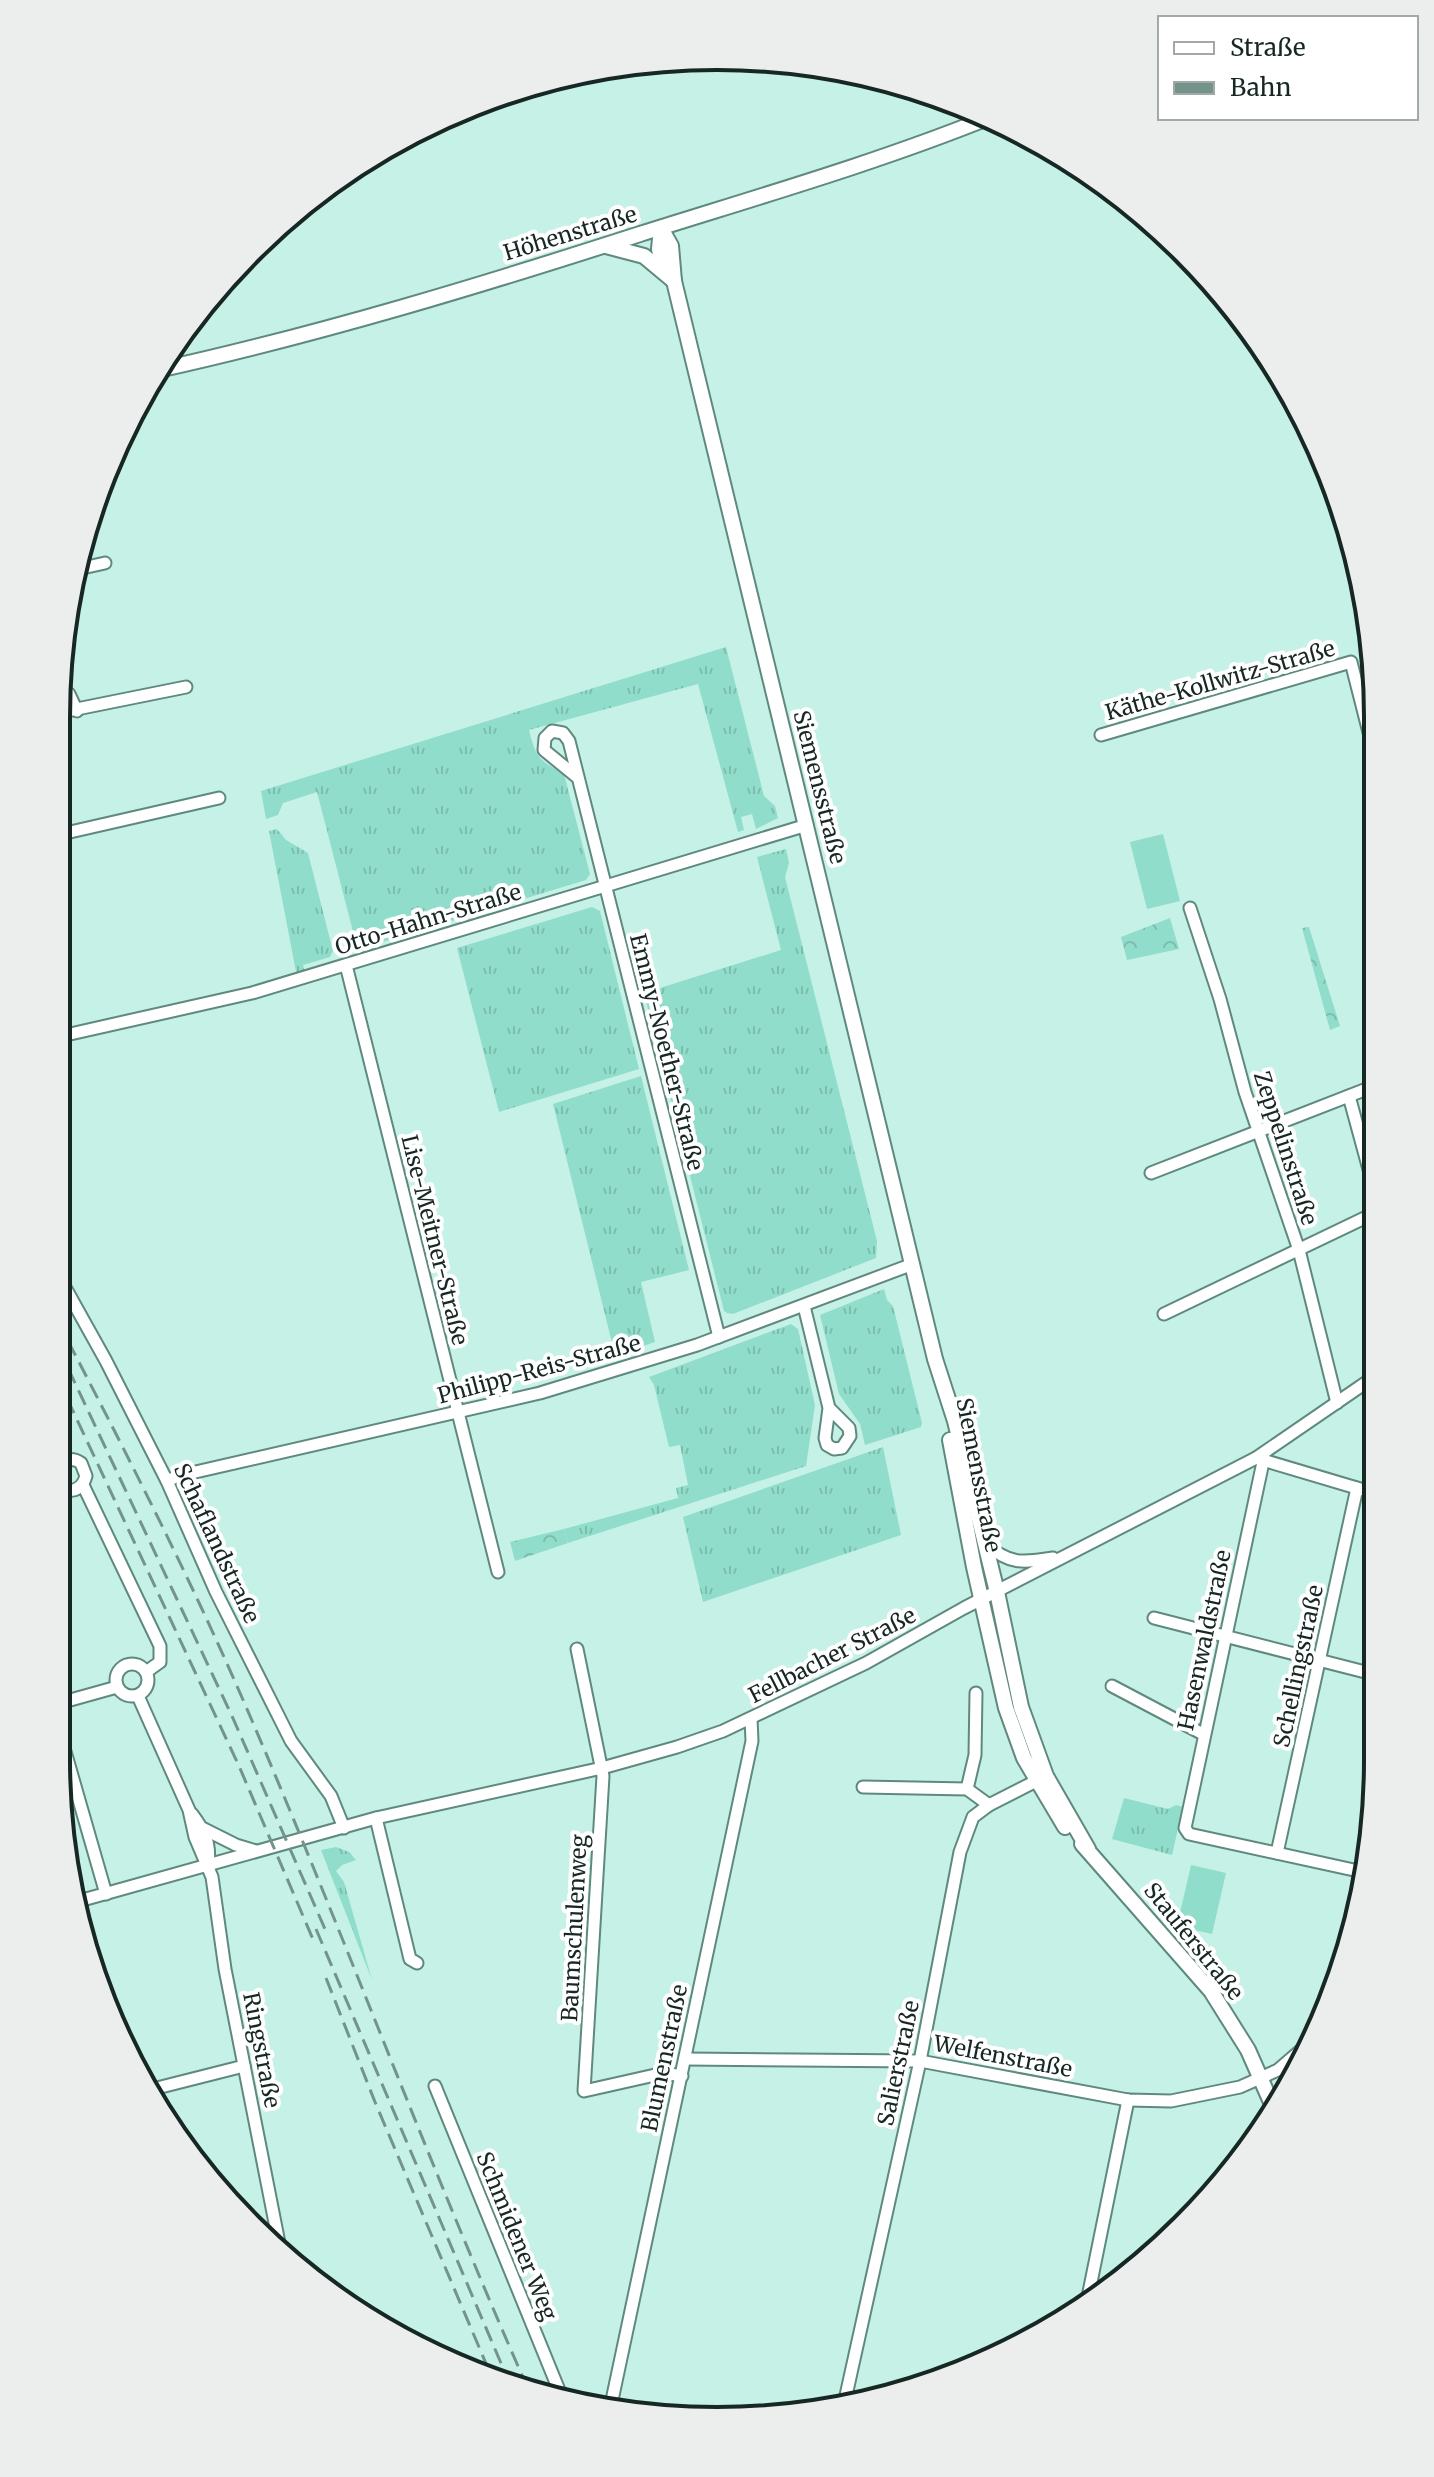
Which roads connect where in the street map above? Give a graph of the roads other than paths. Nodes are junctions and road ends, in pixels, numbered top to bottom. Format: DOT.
graph roads {
  1 [pos="974,123"];
  2 [pos="661,228"];
  3 [pos="606,245"];
  4 [pos="669,276"];
  5 [pos="174,366"];
  6 [pos="105,563"];
  7 [pos="88,567"];
  8 [pos="186,687"];
  9 [pos="70,697"];
  10 [pos="1364,706"];
  11 [pos="77,711"];
  12 [pos="70,712"];
  13 [pos="1101,735"];
  14 [pos="577,777"];
  15 [pos="219,798"];
  16 [pos="807,825"];
  17 [pos="70,832"];
  18 [pos="604,886"];
  19 [pos="1190,908"];
  20 [pos="346,965"];
  21 [pos="70,1034"];
  22 [pos="1364,1090"];
  23 [pos="1349,1096"];
  24 [pos="1259,1132"];
  25 [pos="1364,1151"];
  26 [pos="1151,1173"];
  27 [pos="1364,1218"];
  28 [pos="1299,1250"];
  29 [pos="913,1264"];
  30 [pos="70,1296"];
  31 [pos="804,1306"];
  32 [pos="1164,1314"];
  33 [pos="719,1337"];
  34 [pos="935,1359"];
  35 [pos="1364,1384"];
  36 [pos="1337,1403"];
  37 [pos="829,1408"];
  38 [pos="457,1413"];
  39 [pos="70,1459"];
  40 [pos="1259,1460"];
  41 [pos="167,1481"];
  42 [pos="83,1485"];
  43 [pos="1357,1488"];
  44 [pos="1364,1490"];
  45 [pos="70,1491"];
  46 [pos="985,1543"];
  47 [pos="1062,1557"];
  48 [pos="498,1572"];
  49 [pos="997,1592"];
  50 [pos="982,1599"];
  51 [pos="1154,1618"];
  52 [pos="1226,1634"];
  53 [pos="577,1649"];
  54 [pos="1320,1659"];
  55 [pos="1364,1671"];
  56 [pos="146,1672"];
  57 [pos="1112,1686"];
  58 [pos="117,1687"];
  59 [pos="976,1693"];
  60 [pos="138,1696"];
  61 [pos="70,1700"];
  62 [pos="751,1719"];
  63 [pos="1203,1734"];
  64 [pos="602,1768"];
  65 [pos="70,1770"];
  66 [pos="1041,1778"];
  67 [pos="863,1787"];
  68 [pos="967,1789"];
  69 [pos="989,1805"];
  70 [pos="189,1810"];
  71 [pos="376,1818"];
  72 [pos="202,1827"];
  73 [pos="344,1828"];
  74 [pos="256,1851"];
  75 [pos="1277,1853"];
  76 [pos="208,1864"];
  77 [pos="1354,1870"];
  78 [pos="106,1894"];
  79 [pos="85,1899"];
  80 [pos="417,1963"];
  81 [pos="685,2059"];
  82 [pos="920,2061"];
  83 [pos="1289,2062"];
  84 [pos="244,2066"];
  85 [pos="682,2076"];
  86 [pos="1262,2078"];
  87 [pos="435,2086"];
  88 [pos="159,2087"];
  89 [pos="1269,2096"];
  90 [pos="1128,2100"];
  91 [pos="277,2234"];
  92 [pos="1090,2288"];
  93 [pos="558,2387"];
  94 [pos="846,2394"];
  95 [pos="612,2398"];
  1 -- 2 [label="main road, Höhenstraße"];
  2 -- 3 [label="main road, Höhenstraße"];
  2 -- 4 [label="main road, Siemensstraße"];
  3 -- 4 [label="main road"];
  3 -- 5 [label="main road, Höhenstraße"];
  4 -- 16 [label="main road, Siemensstraße"];
  6 -- 7 [label="street"];
  8 -- 11 [label="street"];
  9 -- 11 [label="street"];
  10 -- 13 [label="street, Käthe-Kollwitz-Straße"];
  11 -- 12 [label="street"];
  14 -- 18 [label="street, Emmy-Noether-Straße"];
  15 -- 17 [label="street"];
  16 -- 18 [label="street, Otto-Hahn-Straße"];
  16 -- 29 [label="main road, Siemensstraße"];
  18 -- 20 [label="street, Otto-Hahn-Straße"];
  18 -- 33 [label="street, Emmy-Noether-Straße"];
  19 -- 24 [label="street, Zeppelinstraße"];
  20 -- 21 [label="street, Otto-Hahn-Straße"];
  20 -- 38 [label="street, Lise-Meitner-Straße"];
  22 -- 23 [label="street"];
  23 -- 24 [label="street"];
  23 -- 25 [label="street"];
  24 -- 26 [label="street"];
  24 -- 28 [label="street, Zeppelinstraße"];
  27 -- 28 [label="street"];
  28 -- 32 [label="street"];
  28 -- 36 [label="street, Zeppelinstraße"];
  29 -- 31 [label="street, Philipp-Reis-Straße"];
  29 -- 34 [label="main road, Siemensstraße"];
  30 -- 41 [label="street, Schaflandstraße"];
  31 -- 33 [label="street, Philipp-Reis-Straße"];
  31 -- 37 [label="street"];
  33 -- 38 [label="street, Philipp-Reis-Straße"];
  34 -- 46 [label="main road, Siemensstraße"];
  34 -- 50 [label="main road, Siemensstraße"];
  35 -- 36 [label="street, Fellbacher Straße"];
  36 -- 40 [label="street, Fellbacher Straße"];
  38 -- 41 [label="street, Philipp-Reis-Straße"];
  38 -- 48 [label="street, Lise-Meitner-Straße"];
  39 -- 42 [label="street"];
  40 -- 43 [label="street"];
  40 -- 47 [label="street, Fellbacher Straße"];
  40 -- 52 [label="street, Hasenwaldstraße"];
  41 -- 73 [label="street, Schaflandstraße"];
  42 -- 45 [label="street"];
  42 -- 56 [label="street"];
  43 -- 44 [label="street"];
  43 -- 54 [label="street, Schellingstraße"];
  46 -- 47 [label="street"];
  46 -- 49 [label="main road, Siemensstraße"];
  47 -- 49 [label="street, Fellbacher Straße"];
  49 -- 50 [label="street, Fellbacher Straße"];
  49 -- 66 [label="main road, Stauferstraße"];
  50 -- 62 [label="street, Fellbacher Straße"];
  50 -- 66 [label="main road, Stauferstraße"];
  51 -- 52 [label="street"];
  52 -- 54 [label="street"];
  52 -- 63 [label="street, Hasenwaldstraße"];
  53 -- 64 [label="street, Baumschulenweg"];
  54 -- 55 [label="street"];
  54 -- 75 [label="street, Schellingstraße"];
  56 -- 58 [label="street"];
  56 -- 60 [label="street"];
  57 -- 63 [label="street"];
  58 -- 60 [label="street"];
  58 -- 61 [label="street"];
  59 -- 68 [label="street"];
  60 -- 70 [label="street"];
  62 -- 64 [label="street, Fellbacher Straße"];
  62 -- 81 [label="street, Blumenstraße"];
  63 -- 75 [label="street, Hasenwaldstraße"];
  64 -- 71 [label="street, Fellbacher Straße"];
  64 -- 85 [label="street, Baumschulenweg"];
  65 -- 78 [label="street"];
  66 -- 69 [label="street, Salierstraße"];
  66 -- 86 [label="main road, Stauferstraße"];
  67 -- 68 [label="street"];
  68 -- 69 [label="street"];
  69 -- 82 [label="street, Salierstraße"];
  70 -- 72 [label="street"];
  70 -- 76 [label="street"];
  71 -- 73 [label="street, Fellbacher Straße"];
  71 -- 80 [label="street"];
  72 -- 74 [label="street"];
  72 -- 76 [label="street"];
  73 -- 74 [label="street, Fellbacher Straße"];
  74 -- 76 [label="street, Fellbacher Straße"];
  75 -- 77 [label="street"];
  76 -- 78 [label="street, Fellbacher Straße"];
  76 -- 84 [label="street, Ringstraße"];
  78 -- 79 [label="street, Fellbacher Straße"];
  81 -- 82 [label="street, Welfenstraße"];
  81 -- 85 [label="street, Blumenstraße"];
  82 -- 90 [label="street, Welfenstraße"];
  82 -- 94 [label="street, Salierstraße"];
  83 -- 86 [label="street, Welfenstraße"];
  84 -- 88 [label="street"];
  84 -- 91 [label="street, Ringstraße"];
  85 -- 95 [label="street, Blumenstraße"];
  86 -- 89 [label="main road, Stauferstraße"];
  86 -- 90 [label="street, Welfenstraße"];
  87 -- 93 [label="street, Schmidener Weg"];
  90 -- 92 [label="street"];
}
